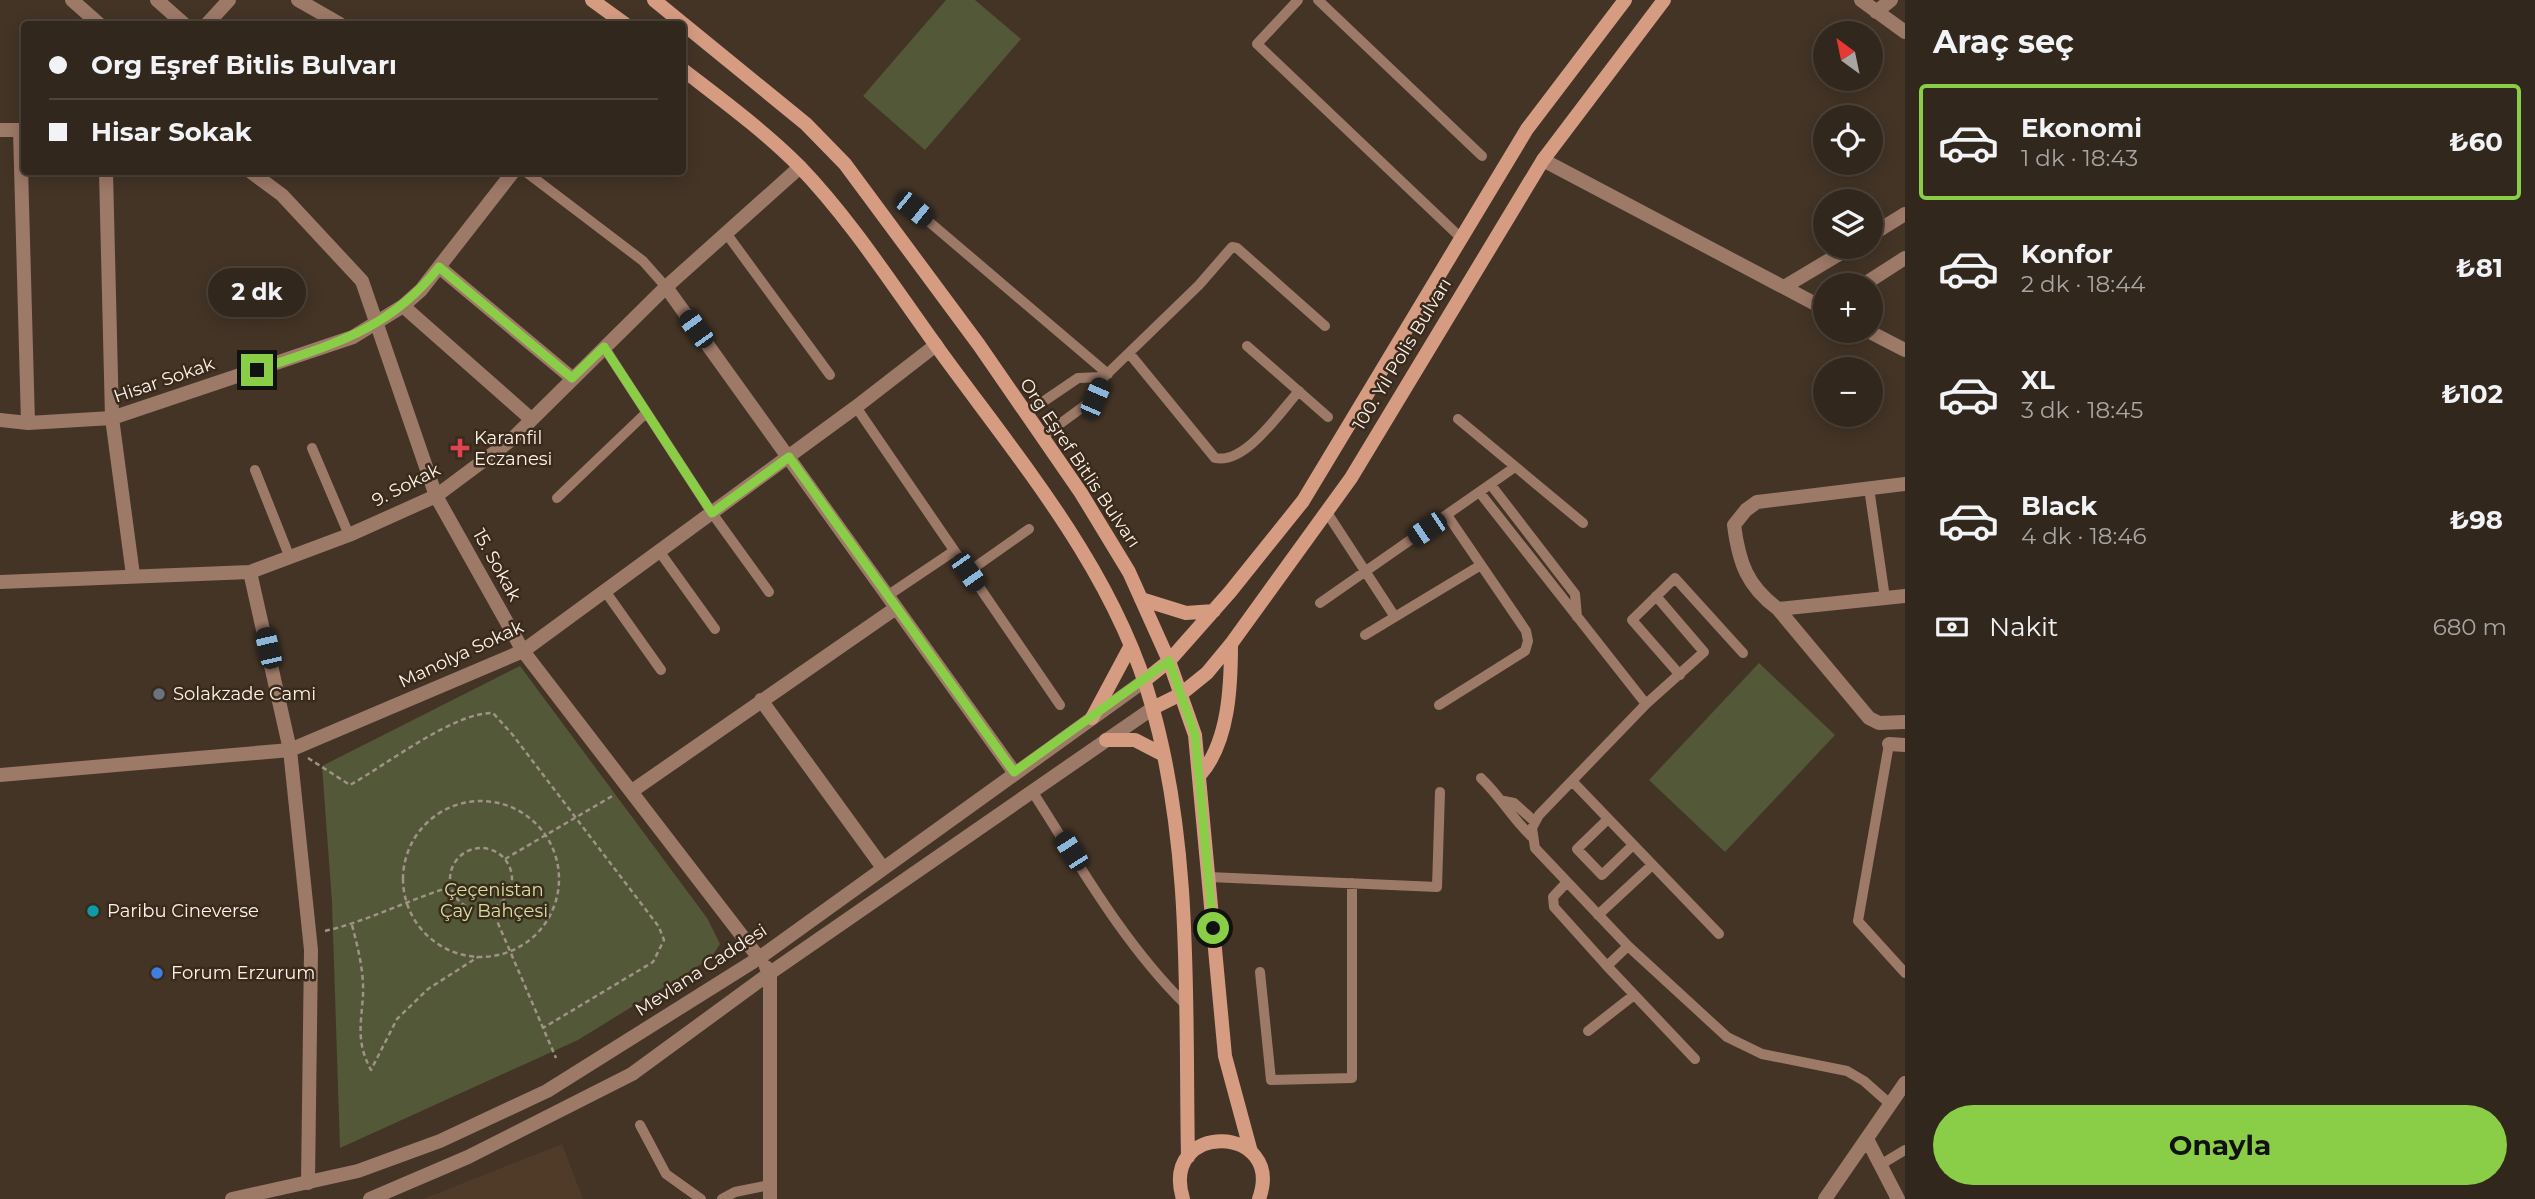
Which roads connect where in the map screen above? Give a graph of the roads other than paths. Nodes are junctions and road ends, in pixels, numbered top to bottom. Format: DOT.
graph roads {
  1 [pos="157,0"];
  2 [pos="229,0"];
  3 [pos="298,0"];
  4 [pos="592,0"];
  5 [pos="654,0"];
  6 [pos="1298,0"];
  7 [pos="1318,0"];
  8 [pos="1625,0"];
  9 [pos="1664,0"];
  10 [pos="1861,0"];
  11 [pos="1891,0"];
  12 [pos="81,3"];
  13 [pos="1876,12"];
  14 [pos="96,21"];
  15 [pos="181,21"];
  16 [pos="210,21"];
  17 [pos="335,21"];
  18 [pos="621,21"];
  19 [pos="680,21"];
  20 [pos="686,26"];
  21 [pos="1905,32"];
  22 [pos="686,72"];
  23 [pos="0,130"];
  24 [pos="21,130"];
  25 [pos="1482,156"];
  26 [pos="1543,160"];
  27 [pos="800,167"];
  28 [pos="23,175"];
  29 [pos="106,175"];
  30 [pos="255,175"];
  31 [pos="511,175"];
  32 [pos="530,175"];
  33 [pos="914,209"];
  34 [pos="1905,214"];
  35 [pos="1883,228"];
  36 [pos="726,233"];
  37 [pos="1460,237"];
  38 [pos="1905,257"];
  39 [pos="1831,259"];
  40 [pos="439,267"];
  41 [pos="1881,273"];
  42 [pos="666,287"];
  43 [pos="1784,288"];
  44 [pos="1813,303"];
  45 [pos="403,306"];
  46 [pos="377,324"];
  47 [pos="1325,326"];
  48 [pos="1883,339"];
  49 [pos="936,345"];
  50 [pos="1247,346"];
  51 [pos="604,347"];
  52 [pos="1905,350"];
  53 [pos="1129,353"];
  54 [pos="830,375"];
  55 [pos="1106,375"];
  56 [pos="572,378"];
  57 [pos="1299,391"];
  58 [pos="856,407"];
  59 [pos="646,413"];
  60 [pos="1025,414"];
  61 [pos="1328,417"];
  62 [pos="112,418"];
  63 [pos="531,419"];
  64 [pos="1458,419"];
  65 [pos="0,420"];
  66 [pos="28,423"];
  67 [pos="1042,437"];
  68 [pos="312,448"];
  69 [pos="789,457"];
  70 [pos="1515,467"];
  71 [pos="255,470"];
  72 [pos="1905,484"];
  73 [pos="1491,485"];
  74 [pos="1869,488"];
  75 [pos="1479,493"];
  76 [pos="436,496"];
  77 [pos="557,498"];
  78 [pos="1326,511"];
  79 [pos="712,513"];
  80 [pos="1447,515"];
  81 [pos="1583,523"];
  82 [pos="1029,529"];
  83 [pos="349,534"];
  84 [pos="659,551"];
  85 [pos="954,551"];
  86 [pos="290,558"];
  87 [pos="1481,565"];
  88 [pos="1366,570"];
  89 [pos="250,572"];
  90 [pos="968,572"];
  91 [pos="133,575"];
  92 [pos="0,582"];
  93 [pos="605,591"];
  94 [pos="769,592"];
  95 [pos="1656,596"];
  96 [pos="1905,596"];
  97 [pos="1885,598"];
  98 [pos="1141,600"];
  99 [pos="891,602"];
  100 [pos="1320,603"];
  101 [pos="1779,609"];
  102 [pos="1214,611"];
  103 [pos="1395,617"];
  104 [pos="1577,617"];
  105 [pos="715,629"];
  106 [pos="1365,635"];
  107 [pos="1231,644"];
  108 [pos="1130,647"];
  109 [pos="523,651"];
  110 [pos="1743,653"];
  111 [pos="1169,661"];
  112 [pos="661,670"];
  113 [pos="1680,675"];
  114 [pos="1144,681"];
  115 [pos="1181,694"];
  116 [pos="761,700"];
  117 [pos="1646,704"];
  118 [pos="1060,705"];
  119 [pos="1439,705"];
  120 [pos="1153,708"];
  121 [pos="1092,718"];
  122 [pos="1905,722"];
  123 [pos="1106,740"];
  124 [pos="1889,744"];
  125 [pos="1905,745"];
  126 [pos="293,749"];
  127 [pos="1162,754"];
  128 [pos="1014,772"];
  129 [pos="0,775"];
  130 [pos="1200,775"];
  131 [pos="1481,778"];
  132 [pos="1572,782"];
  133 [pos="630,788"];
  134 [pos="1032,791"];
  135 [pos="1440,792"];
  136 [pos="1504,801"];
  137 [pos="1608,819"];
  138 [pos="1534,821"];
  139 [pos="1531,836"];
  140 [pos="1633,845"];
  141 [pos="1652,865"];
  142 [pos="883,868"];
  143 [pos="1209,877"];
  144 [pos="1567,882"];
  145 [pos="1352,883"];
  146 [pos="1598,915"];
  147 [pos="1719,934"];
  148 [pos="1628,946"];
  149 [pos="759,958"];
  150 [pos="1607,966"];
  151 [pos="1260,972"];
  152 [pos="769,973"];
  153 [pos="1905,973"];
  154 [pos="1634,995"];
  155 [pos="1185,1004"];
  156 [pos="1588,1031"];
  157 [pos="1695,1059"];
  158 [pos="1905,1083"];
  159 [pos="1890,1104"];
  160 [pos="640,1125"];
  161 [pos="1867,1139"];
  162 [pos="1905,1150"];
  163 [pos="1251,1152"];
  164 [pos="1188,1157"];
  165 [pos="1880,1165"];
  166 [pos="308,1183"];
  167 [pos="770,1192"];
  168 [pos="232,1199"];
  169 [pos="311,1199"];
  170 [pos="370,1199"];
  171 [pos="701,1199"];
  172 [pos="722,1199"];
  173 [pos="1183,1199"];
  174 [pos="1259,1199"];
  175 [pos="1825,1199"];
  176 [pos="1898,1199"];
  1 -- 15 [label="street"];
  2 -- 16 [label="street"];
  3 -- 17 [label="street"];
  4 -- 18 [label="main road"];
  5 -- 19 [label="main road, Org Eşref Bitlis Bulvarı"];
  6 -- 37 [label="lane"];
  7 -- 25 [label="lane"];
  8 -- 37 [label="main road"];
  9 -- 26 [label="main road, 100. Yıl Polis Bulvarı"];
  10 -- 13 [label="street"];
  11 -- 13 [label="street"];
  12 -- 14 [label="street"];
  13 -- 21 [label="street"];
  20 -- 60 [label="main road, Org Eşref Bitlis Bulvarı"];
  22 -- 27 [label="main road"];
  23 -- 24 [label="street"];
  26 -- 43 [label="street"];
  26 -- 78 [label="main road, 100. Yıl Polis Bulvarı"];
  27 -- 36 [label="street, 9. Sokak"];
  27 -- 49 [label="main road"];
  28 -- 66 [label="street"];
  29 -- 62 [label="street"];
  30 -- 46 [label="street, 15. Sokak"];
  31 -- 40 [label="street, Hisar Sokak"];
  32 -- 42 [label="lane"];
  33 -- 55 [label="lane"];
  34 -- 35 [label="street"];
  36 -- 42 [label="street, 9. Sokak"];
  36 -- 54 [label="lane"];
  37 -- 102 [label="main road"];
  38 -- 41 [label="street"];
  39 -- 43 [label="street"];
  40 -- 45 [label="street, Hisar Sokak"];
  40 -- 56 [label="street"];
  42 -- 51 [label="street, 9. Sokak"];
  42 -- 69 [label="street"];
  43 -- 44 [label="street"];
  45 -- 46 [label="street, Hisar Sokak"];
  45 -- 63 [label="street"];
  46 -- 62 [label="street, Hisar Sokak"];
  46 -- 76 [label="street, 15. Sokak"];
  47 -- 53 [label="lane"];
  48 -- 52 [label="street"];
  49 -- 58 [label="street, Manolya Sokak"];
  49 -- 108 [label="main road"];
  50 -- 57 [label="lane"];
  51 -- 56 [label="street, 9. Sokak"];
  51 -- 59 [label="lane"];
  53 -- 55 [label="lane"];
  53 -- 57 [label="lane"];
  55 -- 60 [label="lane"];
  55 -- 67 [label="lane"];
  56 -- 63 [label="street, 9. Sokak"];
  57 -- 61 [label="lane"];
  58 -- 69 [label="street, Manolya Sokak"];
  58 -- 85 [label="lane"];
  59 -- 77 [label="lane"];
  59 -- 79 [label="lane"];
  60 -- 67 [label="main road, Org Eşref Bitlis Bulvarı"];
  62 -- 66 [label="street, Hisar Sokak"];
  62 -- 91 [label="street"];
  63 -- 76 [label="street, 9. Sokak"];
  64 -- 70 [label="lane"];
  65 -- 66 [label="street, Hisar Sokak"];
  67 -- 98 [label="main road, Org Eşref Bitlis Bulvarı"];
  68 -- 83 [label="lane"];
  69 -- 79 [label="street, Manolya Sokak"];
  69 -- 99 [label="street"];
  70 -- 73 [label="lane"];
  70 -- 81 [label="lane"];
  71 -- 86 [label="lane"];
  72 -- 74 [label="street"];
  73 -- 75 [label="lane"];
  73 -- 104 [label="lane"];
  74 -- 97 [label="lane"];
  74 -- 101 [label="street"];
  75 -- 80 [label="lane"];
  75 -- 104 [label="lane"];
  76 -- 83 [label="street, 9. Sokak"];
  76 -- 109 [label="street, 15. Sokak"];
  78 -- 88 [label="lane"];
  78 -- 107 [label="main road, 100. Yıl Polis Bulvarı"];
  79 -- 84 [label="street, Manolya Sokak"];
  79 -- 94 [label="lane"];
  80 -- 87 [label="lane"];
  80 -- 88 [label="lane"];
  82 -- 90 [label="lane"];
  83 -- 86 [label="street, 9. Sokak"];
  84 -- 93 [label="street, Manolya Sokak"];
  84 -- 105 [label="lane"];
  85 -- 90 [label="lane"];
  85 -- 99 [label="lane"];
  86 -- 89 [label="street, 9. Sokak"];
  87 -- 103 [label="lane"];
  87 -- 119 [label="lane"];
  88 -- 100 [label="lane"];
  88 -- 103 [label="lane"];
  89 -- 91 [label="street, 9. Sokak"];
  89 -- 126 [label="street"];
  90 -- 118 [label="lane"];
  91 -- 92 [label="street, 9. Sokak"];
  93 -- 109 [label="street, Manolya Sokak"];
  93 -- 112 [label="lane"];
  95 -- 110 [label="lane"];
  95 -- 113 [label="lane"];
  95 -- 113 [label="lane"];
  96 -- 97 [label="street"];
  97 -- 101 [label="street"];
  98 -- 102 [label="main road"];
  98 -- 111 [label="main road, Org Eşref Bitlis Bulvarı"];
  99 -- 116 [label="street"];
  99 -- 128 [label="street"];
  101 -- 122 [label="street"];
  102 -- 111 [label="main road"];
  103 -- 106 [label="lane"];
  104 -- 117 [label="lane"];
  107 -- 115 [label="main road, 100. Yıl Polis Bulvarı"];
  107 -- 130 [label="main road"];
  108 -- 114 [label="main road"];
  108 -- 121 [label="main road"];
  109 -- 126 [label="street, Manolya Sokak"];
  109 -- 133 [label="street, 15. Sokak"];
  111 -- 114 [label="main road"];
  111 -- 115 [label="main road, Org Eşref Bitlis Bulvarı"];
  113 -- 117 [label="lane"];
  114 -- 120 [label="main road"];
  114 -- 121 [label="street, Mevlana Caddesi"];
  115 -- 120 [label="main road, 100. Yıl Polis Bulvarı"];
  115 -- 130 [label="main road, Org Eşref Bitlis Bulvarı"];
  116 -- 133 [label="street"];
  116 -- 142 [label="street"];
  117 -- 132 [label="lane"];
  120 -- 123 [label="street"];
  120 -- 127 [label="main road"];
  121 -- 128 [label="street, Mevlana Caddesi"];
  123 -- 127 [label="main road"];
  123 -- 134 [label="street"];
  124 -- 125 [label="street"];
  124 -- 153 [label="lane"];
  126 -- 129 [label="street, Manolya Sokak"];
  126 -- 166 [label="street"];
  127 -- 155 [label="main road"];
  128 -- 142 [label="street, Mevlana Caddesi"];
  130 -- 143 [label="main road, Org Eşref Bitlis Bulvarı"];
  131 -- 136 [label="lane"];
  132 -- 137 [label="lane"];
  132 -- 138 [label="lane"];
  133 -- 149 [label="street, 15. Sokak"];
  134 -- 152 [label="street"];
  134 -- 155 [label="lane"];
  135 -- 145 [label="lane"];
  136 -- 138 [label="lane"];
  136 -- 139 [label="lane"];
  137 -- 140 [label="lane"];
  137 -- 140 [label="lane"];
  138 -- 139 [label="lane"];
  139 -- 144 [label="lane"];
  140 -- 141 [label="lane"];
  141 -- 146 [label="lane"];
  141 -- 147 [label="lane"];
  142 -- 149 [label="street, Mevlana Caddesi"];
  143 -- 145 [label="lane"];
  143 -- 163 [label="main road, Org Eşref Bitlis Bulvarı"];
  144 -- 146 [label="lane"];
  144 -- 150 [label="lane"];
  145 -- 151 [label="lane"];
  146 -- 148 [label="lane"];
  148 -- 150 [label="lane"];
  148 -- 159 [label="lane"];
  149 -- 152 [label="street, 15. Sokak"];
  149 -- 166 [label="street, Mevlana Caddesi"];
  150 -- 154 [label="lane"];
  152 -- 167 [label="street"];
  152 -- 170 [label="street"];
  154 -- 156 [label="lane"];
  154 -- 157 [label="lane"];
  155 -- 164 [label="main road"];
  158 -- 159 [label="street"];
  159 -- 161 [label="street"];
  160 -- 171 [label="lane"];
  161 -- 165 [label="street"];
  161 -- 175 [label="street"];
  162 -- 165 [label="lane"];
  163 -- 164 [label="main road"];
  163 -- 174 [label="main road, Org Eşref Bitlis Bulvarı"];
  164 -- 173 [label="main road"];
  165 -- 176 [label="street"];
  166 -- 168 [label="street, Mevlana Caddesi"];
  166 -- 169 [label="street"];
  167 -- 172 [label="lane"];
}
